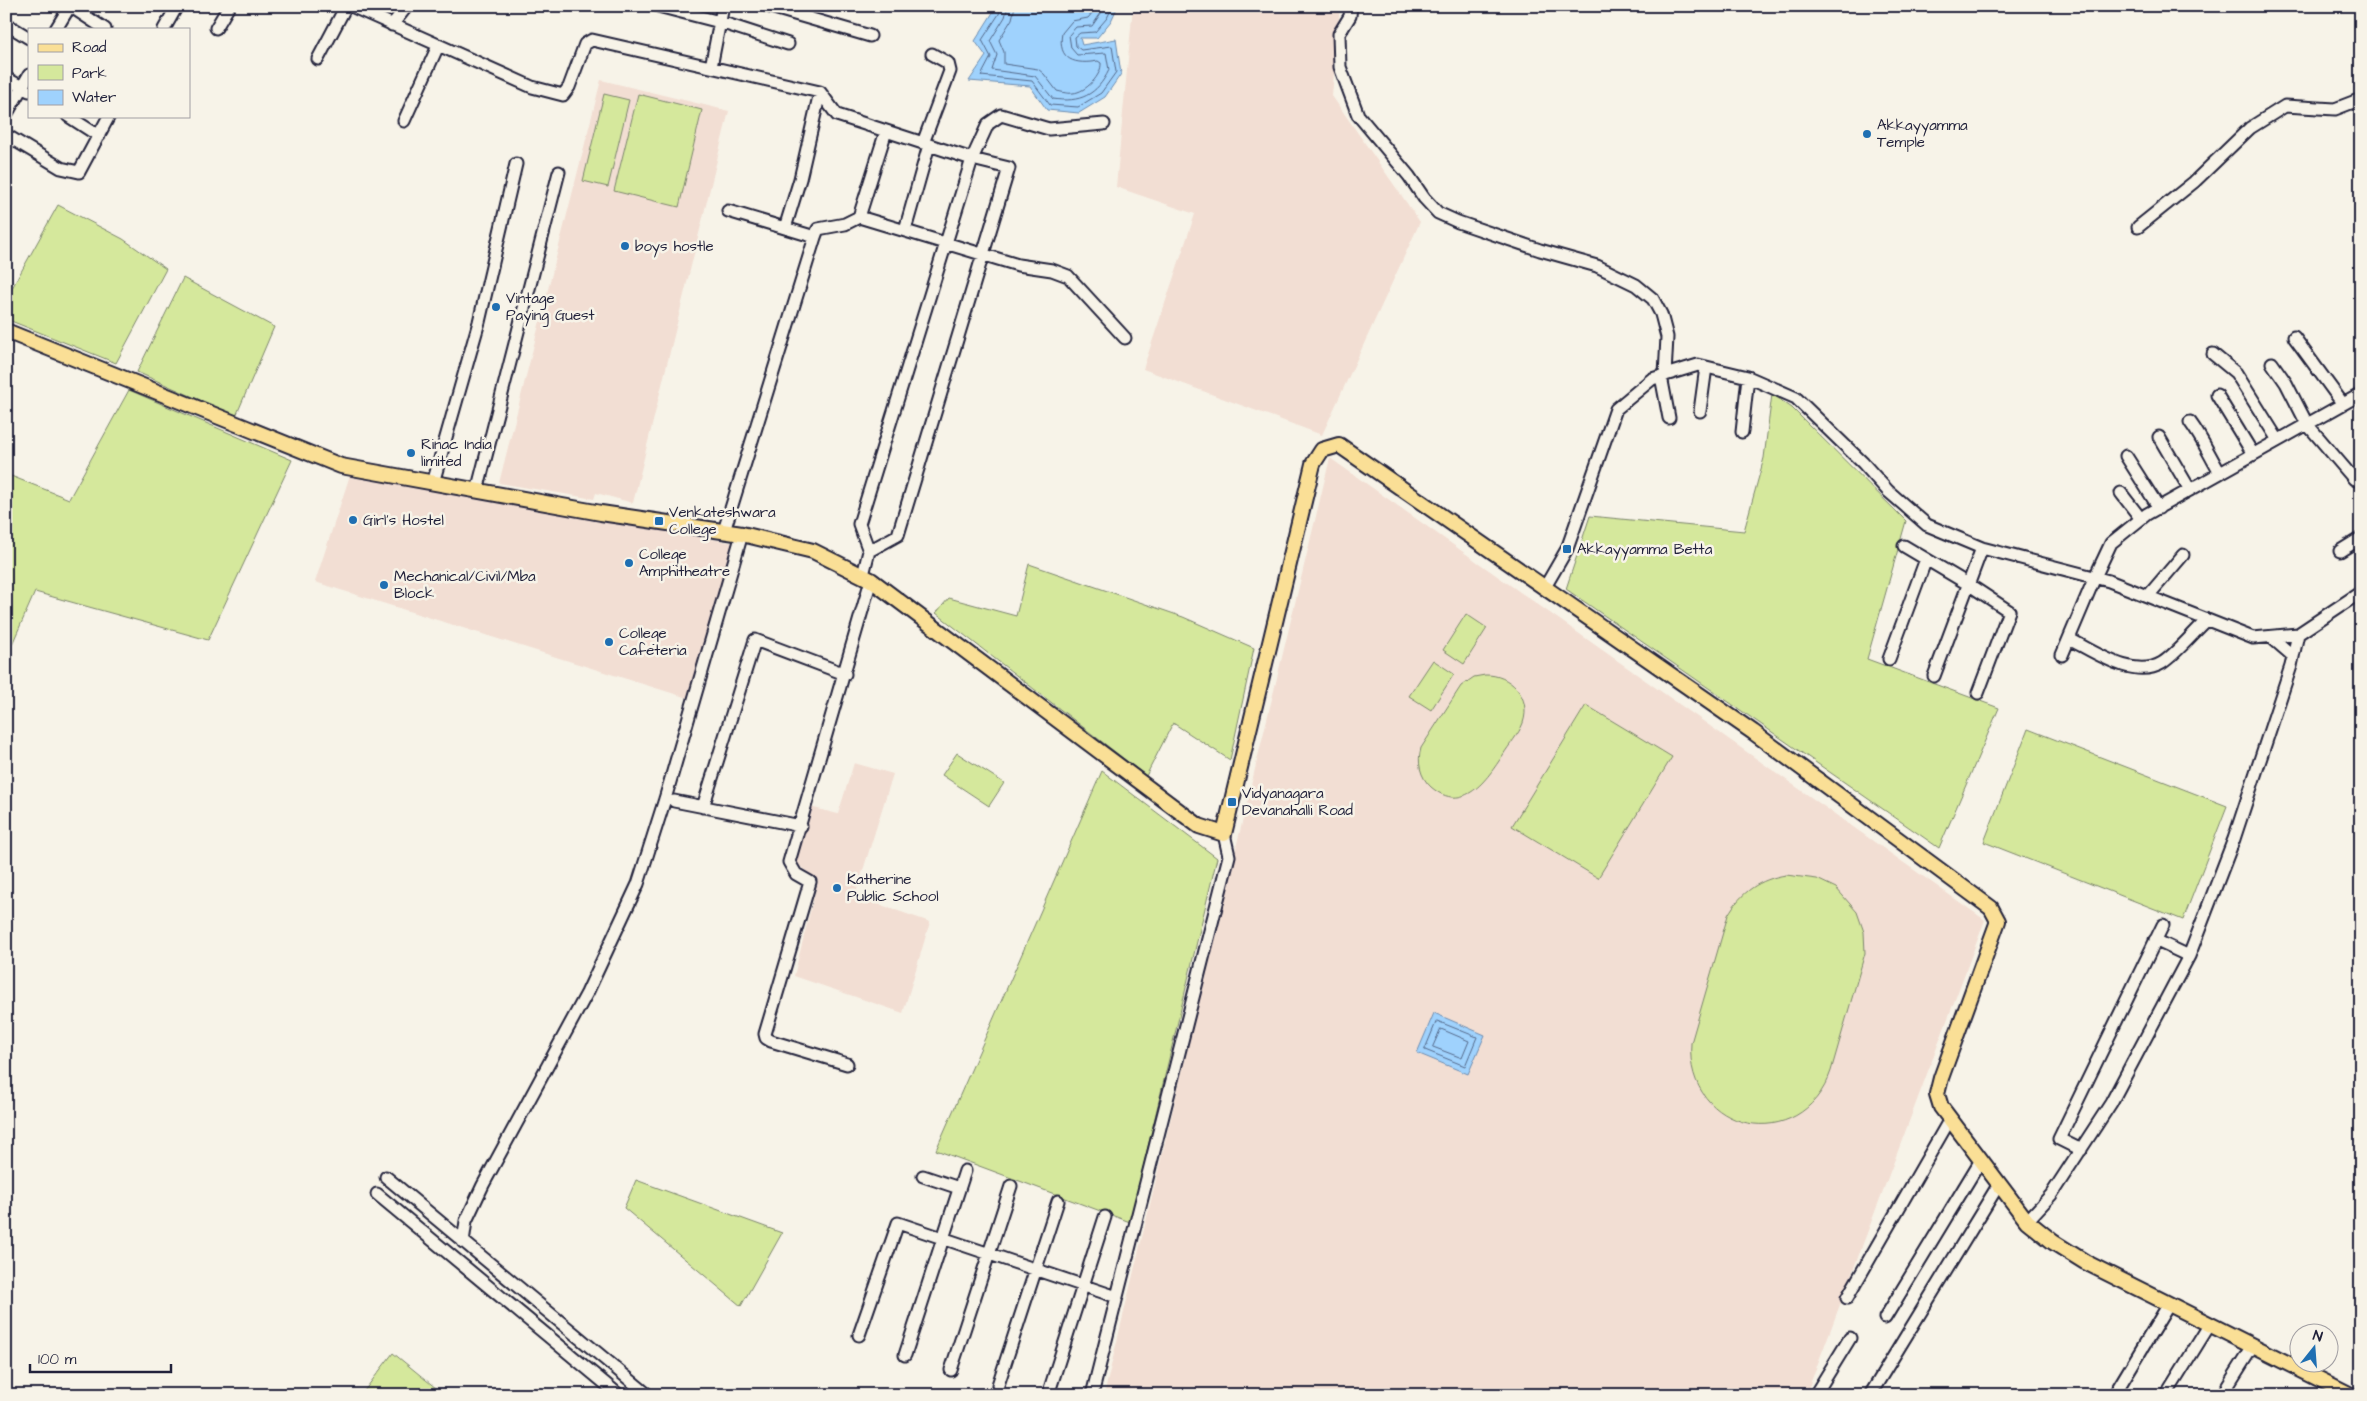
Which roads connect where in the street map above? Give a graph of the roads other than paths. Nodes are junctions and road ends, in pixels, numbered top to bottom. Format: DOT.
graph roads {
  1 [pos="70,6"];
  2 [pos="177,6"];
  3 [pos="229,6"];
  4 [pos="346,6"];
  5 [pos="351,6"];
  6 [pos="407,6"];
  7 [pos="658,6"];
  8 [pos="723,6"];
  9 [pos="767,6"];
  10 [pos="1351,6"];
  11 [pos="720,22"];
  12 [pos="6,24"];
  13 [pos="392,25"];
  14 [pos="57,28"];
  15 [pos="103,28"];
  16 [pos="165,28"];
  17 [pos="216,28"];
  18 [pos="870,36"];
  19 [pos="28,37"];
  20 [pos="788,44"];
  21 [pos="438,46"];
  22 [pos="932,54"];
  23 [pos="318,59"];
  24 [pos="711,67"];
  25 [pos="6,78"];
  26 [pos="25,89"];
  27 [pos="820,92"];
  28 [pos="2361,99"];
  29 [pos="6,114"];
  30 [pos="71,118"];
  31 [pos="108,118"];
  32 [pos="404,121"];
  33 [pos="1104,124"];
  34 [pos="886,131"];
  35 [pos="6,135"];
  36 [pos="99,136"];
  37 [pos="926,144"];
  38 [pos="972,159"];
  39 [pos="516,164"];
  40 [pos="558,172"];
  41 [pos="728,211"];
  42 [pos="859,217"];
  43 [pos="2138,227"];
  44 [pos="785,228"];
  45 [pos="905,230"];
  46 [pos="815,237"];
  47 [pos="945,242"];
  48 [pos="984,254"];
  49 [pos="6,331"];
  50 [pos="2294,337"];
  51 [pos="1125,338"];
  52 [pos="2213,354"];
  53 [pos="2272,363"];
  54 [pos="1706,367"];
  55 [pos="1663,376"];
  56 [pos="1748,376"];
  57 [pos="2361,394"];
  58 [pos="2217,395"];
  59 [pos="2343,404"];
  60 [pos="1700,411"];
  61 [pos="1669,418"];
  62 [pos="2190,422"];
  63 [pos="2307,424"];
  64 [pos="1742,432"];
  65 [pos="2159,437"];
  66 [pos="2278,440"];
  67 [pos="2253,454"];
  68 [pos="2126,456"];
  69 [pos="2220,473"];
  70 [pos="2361,482"];
  71 [pos="432,484"];
  72 [pos="2190,490"];
  73 [pos="476,491"];
  74 [pos="2121,493"];
  75 [pos="2159,508"];
  76 [pos="2141,519"];
  77 [pos="724,531"];
  78 [pos="742,534"];
  79 [pos="2361,538"];
  80 [pos="1904,546"];
  81 [pos="1982,548"];
  82 [pos="869,551"];
  83 [pos="2340,551"];
  84 [pos="2184,555"];
  85 [pos="1926,559"];
  86 [pos="2095,577"];
  87 [pos="867,578"];
  88 [pos="1968,584"];
  89 [pos="1545,587"];
  90 [pos="2361,592"];
  91 [pos="2148,596"];
  92 [pos="2207,620"];
  93 [pos="2298,634"];
  94 [pos="2271,637"];
  95 [pos="2069,639"];
  96 [pos="2062,655"];
  97 [pos="2293,656"];
  98 [pos="1889,659"];
  99 [pos="844,674"];
  100 [pos="1934,676"];
  101 [pos="1978,693"];
  102 [pos="674,801"];
  103 [pos="703,807"];
  104 [pos="801,826"];
  105 [pos="1224,834"];
  106 [pos="2163,925"];
  107 [pos="2156,940"];
  108 [pos="2189,956"];
  109 [pos="847,1064"];
  110 [pos="1950,1119"];
  111 [pos="2081,1150"];
  112 [pos="1981,1160"];
  113 [pos="965,1171"];
  114 [pos="923,1176"];
  115 [pos="386,1177"];
  116 [pos="1998,1184"];
  117 [pos="1011,1186"];
  118 [pos="959,1188"];
  119 [pos="377,1194"];
  120 [pos="1058,1201"];
  121 [pos="1105,1217"];
  122 [pos="2027,1221"];
  123 [pos="943,1238"];
  124 [pos="462,1242"];
  125 [pos="989,1254"];
  126 [pos="1036,1270"];
  127 [pos="1083,1286"];
  128 [pos="1117,1298"];
  129 [pos="1847,1298"];
  130 [pos="2169,1304"];
  131 [pos="1885,1318"];
  132 [pos="2210,1324"];
  133 [pos="859,1335"];
  134 [pos="1850,1338"];
  135 [pos="2253,1346"];
  136 [pos="905,1355"];
  137 [pos="952,1370"];
  138 [pos="998,1385"];
  139 [pos="619,1395"];
  140 [pos="648,1395"];
  141 [pos="1048,1395"];
  142 [pos="1092,1395"];
  143 [pos="1815,1395"];
  144 [pos="1870,1395"];
  145 [pos="2114,1395"];
  146 [pos="2166,1395"];
  147 [pos="2222,1395"];
  148 [pos="2351,1395"];
  1 -- 14 [label="street"];
  1 -- 15 [label="street"];
  2 -- 16 [label="street"];
  3 -- 17 [label="street"];
  4 -- 23 [label="street"];
  5 -- 13 [label="street"];
  6 -- 13 [label="street"];
  7 -- 11 [label="street"];
  8 -- 11 [label="street"];
  9 -- 18 [label="street"];
  10 -- 55 [label="street"];
  11 -- 20 [label="street"];
  11 -- 24 [label="street"];
  12 -- 19 [label="street"];
  13 -- 21 [label="street"];
  21 -- 24 [label="street"];
  21 -- 32 [label="street"];
  22 -- 37 [label="street"];
  24 -- 27 [label="street"];
  25 -- 26 [label="street"];
  26 -- 29 [label="street"];
  27 -- 34 [label="street"];
  27 -- 44 [label="street"];
  28 -- 43 [label="street"];
  30 -- 36 [label="street"];
  31 -- 36 [label="street"];
  33 -- 38 [label="street"];
  34 -- 37 [label="street"];
  34 -- 42 [label="street"];
  35 -- 36 [label="street"];
  37 -- 38 [label="street"];
  37 -- 45 [label="street"];
  38 -- 47 [label="street"];
  38 -- 48 [label="street"];
  39 -- 71 [label="street"];
  40 -- 73 [label="street"];
  41 -- 44 [label="street"];
  42 -- 45 [label="street"];
  42 -- 46 [label="street"];
  44 -- 46 [label="street"];
  45 -- 47 [label="street"];
  46 -- 77 [label="street"];
  47 -- 48 [label="street"];
  47 -- 82 [label="street"];
  48 -- 51 [label="street"];
  48 -- 82 [label="street"];
  49 -- 71 [label="main road"];
  50 -- 59 [label="street"];
  52 -- 66 [label="street"];
  53 -- 63 [label="street"];
  54 -- 55 [label="street"];
  54 -- 56 [label="street"];
  54 -- 60 [label="street"];
  55 -- 61 [label="street"];
  55 -- 89 [label="street"];
  56 -- 64 [label="street"];
  56 -- 81 [label="street"];
  57 -- 59 [label="street"];
  58 -- 67 [label="street"];
  59 -- 63 [label="street"];
  62 -- 69 [label="street"];
  63 -- 66 [label="street"];
  63 -- 70 [label="street"];
  65 -- 72 [label="street"];
  66 -- 67 [label="street"];
  67 -- 69 [label="street"];
  68 -- 75 [label="street"];
  69 -- 72 [label="street"];
  71 -- 73 [label="main road"];
  72 -- 75 [label="street"];
  73 -- 77 [label="main road"];
  74 -- 76 [label="street"];
  75 -- 76 [label="street"];
  76 -- 86 [label="street"];
  77 -- 78 [label="main road"];
  78 -- 87 [label="main road"];
  78 -- 124 [label="street"];
  79 -- 83 [label="street"];
  80 -- 85 [label="street"];
  81 -- 86 [label="street"];
  81 -- 88 [label="street"];
  82 -- 87 [label="street"];
  84 -- 91 [label="street"];
  85 -- 88 [label="street"];
  85 -- 98 [label="street"];
  86 -- 91 [label="street"];
  86 -- 95 [label="street"];
  87 -- 99 [label="street"];
  87 -- 105 [label="main road"];
  88 -- 100 [label="street"];
  88 -- 101 [label="street"];
  89 -- 105 [label="main road"];
  89 -- 110 [label="main road"];
  90 -- 93 [label="street"];
  91 -- 92 [label="street"];
  92 -- 94 [label="street"];
  92 -- 95 [label="street"];
  93 -- 94 [label="street"];
  93 -- 97 [label="street"];
  94 -- 97 [label="street"];
  95 -- 96 [label="street"];
  97 -- 108 [label="street"];
  99 -- 103 [label="street"];
  99 -- 104 [label="street"];
  102 -- 103 [label="street"];
  103 -- 104 [label="street"];
  104 -- 109 [label="street"];
  105 -- 128 [label="street"];
  106 -- 107 [label="street"];
  107 -- 108 [label="street"];
  107 -- 111 [label="street"];
  108 -- 111 [label="street"];
  110 -- 112 [label="main road"];
  110 -- 129 [label="street"];
  111 -- 122 [label="street"];
  112 -- 116 [label="main road"];
  112 -- 131 [label="street"];
  113 -- 118 [label="street"];
  114 -- 118 [label="street"];
  115 -- 124 [label="street"];
  116 -- 122 [label="main road"];
  116 -- 144 [label="street"];
  117 -- 125 [label="street"];
  118 -- 123 [label="street"];
  119 -- 139 [label="street"];
  120 -- 126 [label="street"];
  121 -- 127 [label="street"];
  122 -- 130 [label="main road"];
  123 -- 125 [label="street"];
  123 -- 133 [label="street"];
  123 -- 136 [label="street"];
  124 -- 140 [label="street"];
  125 -- 126 [label="street"];
  125 -- 137 [label="street"];
  126 -- 127 [label="street"];
  126 -- 138 [label="street"];
  127 -- 128 [label="street"];
  127 -- 141 [label="street"];
  128 -- 142 [label="street"];
  130 -- 132 [label="main road"];
  130 -- 145 [label="street"];
  132 -- 135 [label="main road"];
  132 -- 146 [label="street"];
  134 -- 143 [label="street"];
  135 -- 147 [label="street"];
  135 -- 148 [label="main road"];
}
